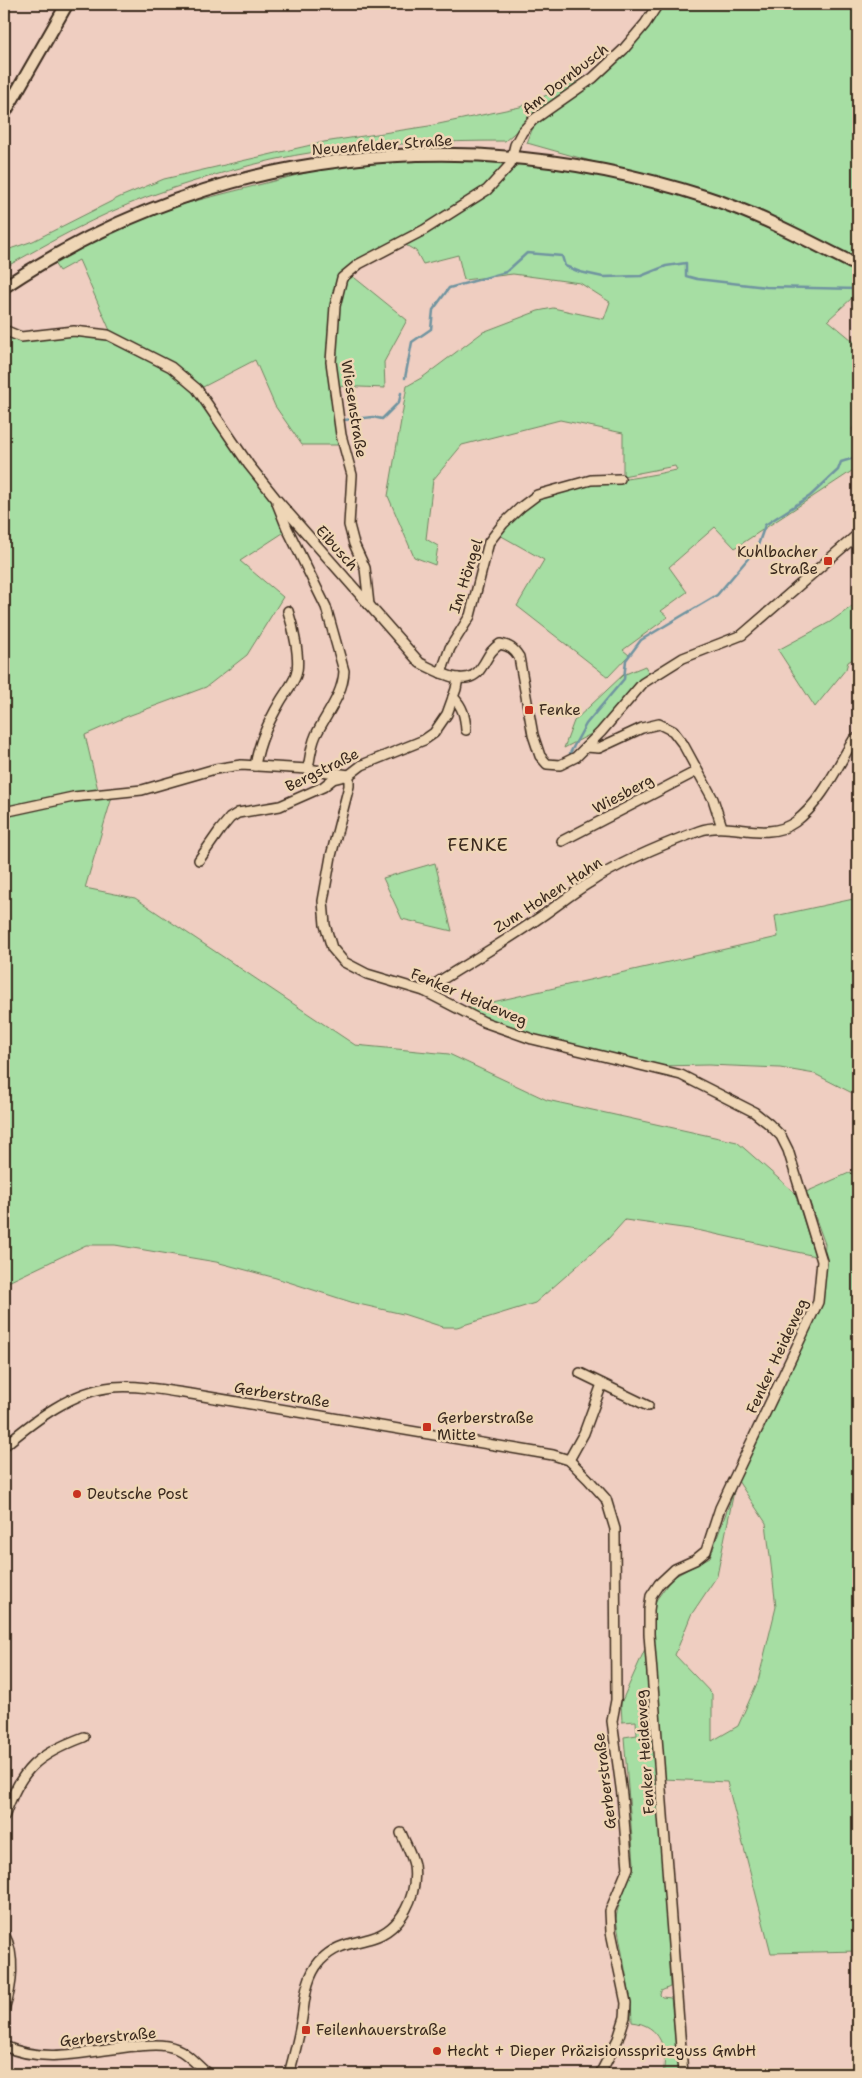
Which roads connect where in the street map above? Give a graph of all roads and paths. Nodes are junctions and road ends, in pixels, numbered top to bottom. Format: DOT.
graph roads {
  1 [pos="67,4"];
  2 [pos="658,4"];
  3 [pos="4,114"];
  4 [pos="513,156"];
  5 [pos="858,266"];
  6 [pos="4,287"];
  7 [pos="4,330"];
  8 [pos="620,479"];
  9 [pos="277,500"];
  10 [pos="858,534"];
  11 [pos="369,605"];
  12 [pos="288,611"];
  13 [pos="441,674"];
  14 [pos="458,678"];
  15 [pos="453,697"];
  16 [pos="466,730"];
  17 [pos="854,739"];
  18 [pos="586,747"];
  19 [pos="255,766"];
  20 [pos="308,769"];
  21 [pos="696,771"];
  22 [pos="348,775"];
  23 [pos="4,812"];
  24 [pos="722,827"];
  25 [pos="562,841"];
  26 [pos="199,860"];
  27 [pos="424,991"];
  28 [pos="580,1373"];
  29 [pos="602,1384"];
  30 [pos="648,1406"];
  31 [pos="4,1446"];
  32 [pos="568,1460"];
  33 [pos="84,1737"];
  34 [pos="4,1816"];
  35 [pos="401,1833"];
  36 [pos="4,1934"];
  37 [pos="4,2010"];
  38 [pos="4,2046"];
  39 [pos="208,2074"];
  40 [pos="289,2074"];
  41 [pos="600,2074"];
  42 [pos="683,2074"];
  1 -- 3 [label="main road"];
  2 -- 4 [label="street, Am Dornbusch"];
  4 -- 5 [label="main road, Neuenfelder Straße"];
  4 -- 6 [label="main road, Neuenfelder Straße"];
  4 -- 11 [label="street, Wiesenstraße"];
  7 -- 9 [label="street, Eibusch"];
  8 -- 13 [label="street, Im Höngel"];
  9 -- 11 [label="street, Eibusch"];
  9 -- 20 [label="street"];
  10 -- 18 [label="street"];
  11 -- 13 [label="street, Eibusch"];
  12 -- 19 [label="street"];
  13 -- 14 [label="street, Eibusch"];
  14 -- 15 [label="street, Bergstraße"];
  14 -- 18 [label="street"];
  15 -- 16 [label="street"];
  15 -- 22 [label="street, Bergstraße"];
  17 -- 24 [label="street, Zum Hohen Hahn"];
  18 -- 21 [label="street"];
  19 -- 20 [label="street"];
  19 -- 23 [label="street"];
  20 -- 22 [label="street"];
  21 -- 24 [label="street"];
  21 -- 25 [label="street, Wiesberg"];
  22 -- 26 [label="street, Bergstraße"];
  22 -- 27 [label="street, Fenker Heideweg"];
  24 -- 27 [label="street, Zum Hohen Hahn"];
  27 -- 42 [label="street, Fenker Heideweg"];
  28 -- 29 [label="street"];
  29 -- 30 [label="street"];
  29 -- 32 [label="street"];
  31 -- 32 [label="street, Gerberstraße"];
  32 -- 41 [label="street, Gerberstraße"];
  33 -- 34 [label="street"];
  35 -- 40 [label="street"];
  36 -- 37 [label="street"];
  38 -- 39 [label="street, Gerberstraße"];
}
